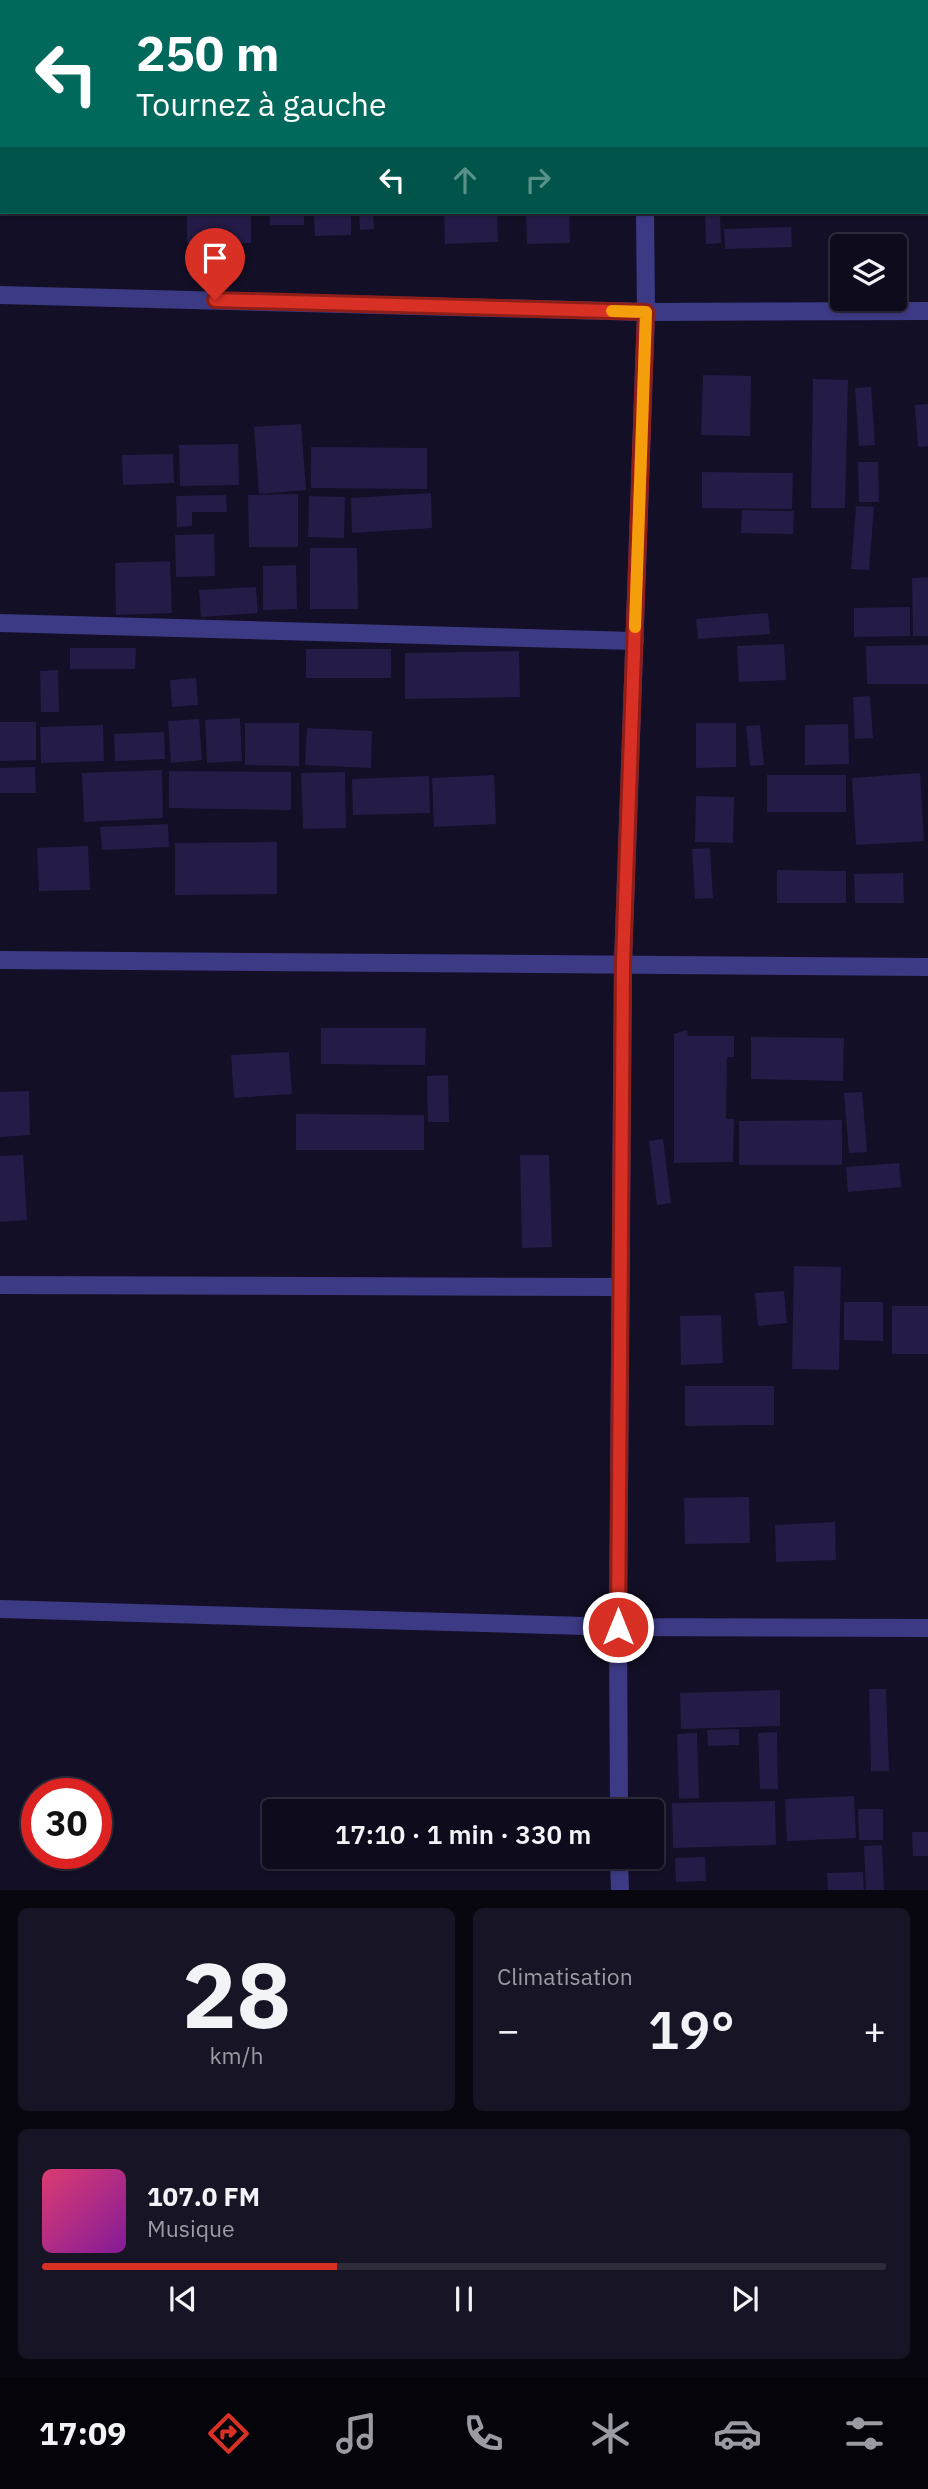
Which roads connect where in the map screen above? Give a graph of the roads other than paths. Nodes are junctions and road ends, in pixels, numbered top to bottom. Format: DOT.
graph roads {
  1 [pos="645,214"];
  2 [pos="0,295"];
  3 [pos="928,311"];
  4 [pos="646,312"];
  5 [pos="0,623"];
  6 [pos="635,641"];
  7 [pos="0,960"];
  8 [pos="623,963"];
  9 [pos="928,967"];
  10 [pos="0,1285"];
  11 [pos="619,1287"];
  12 [pos="0,1609"];
  13 [pos="618,1627"];
  14 [pos="928,1628"];
  15 [pos="619,1799"];
  16 [pos="620,1869"];
  17 [pos="620,1890"];
  1 -- 4 [label="street"];
  2 -- 4 [label="street"];
  3 -- 4 [label="street"];
  4 -- 6 [label="street"];
  5 -- 6 [label="street"];
  6 -- 8 [label="street"];
  7 -- 8 [label="street"];
  8 -- 9 [label="street"];
  8 -- 11 [label="street"];
  10 -- 11 [label="street"];
  11 -- 13 [label="street"];
  12 -- 13 [label="street"];
  13 -- 14 [label="street"];
  13 -- 15 [label="street"];
  16 -- 17 [label="street"];
}
